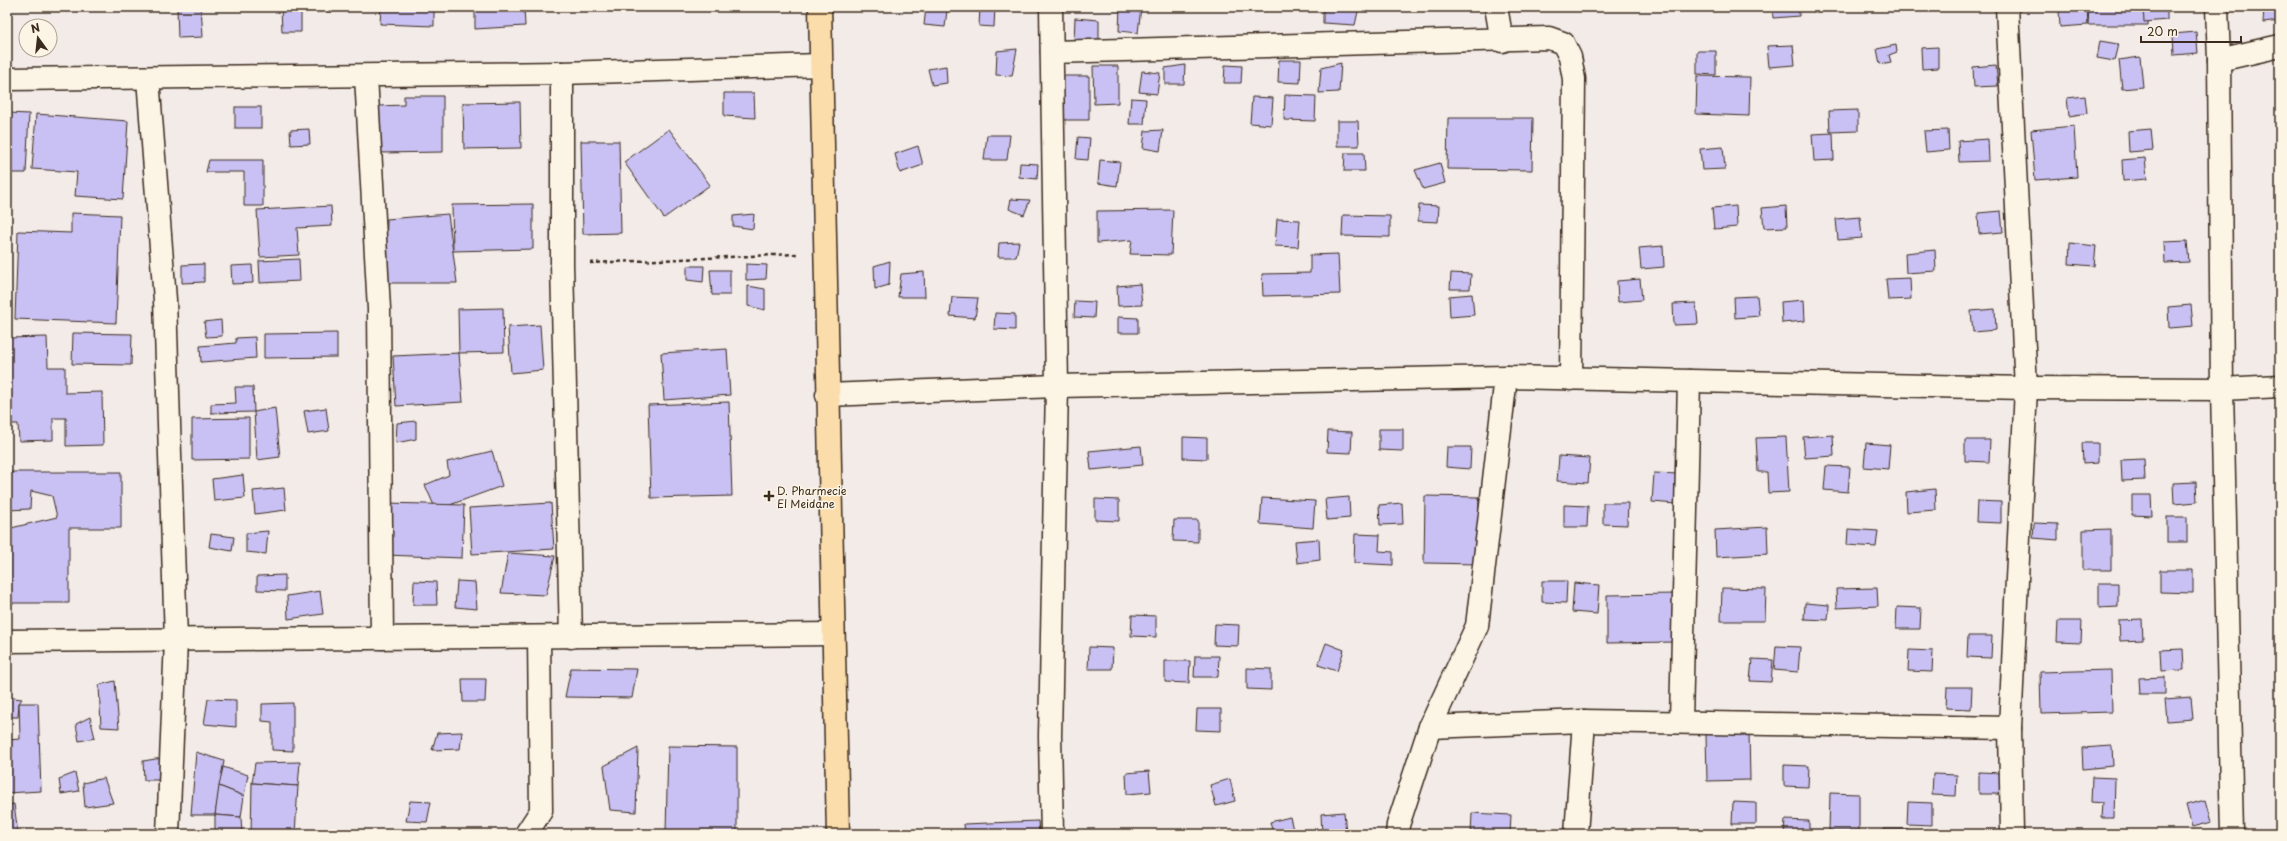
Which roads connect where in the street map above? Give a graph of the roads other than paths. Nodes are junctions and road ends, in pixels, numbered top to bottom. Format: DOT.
graph roads {
  1 [pos="820,7"];
  2 [pos="1050,7"];
  3 [pos="1496,7"];
  4 [pos="2007,7"];
  5 [pos="2217,7"];
  6 [pos="1502,41"];
  7 [pos="2280,46"];
  8 [pos="1052,52"];
  9 [pos="2219,60"];
  10 [pos="822,65"];
  11 [pos="562,74"];
  12 [pos="366,76"];
  13 [pos="148,78"];
  14 [pos="7,79"];
  15 [pos="1506,377"];
  16 [pos="1571,379"];
  17 [pos="1689,381"];
  18 [pos="1057,386"];
  19 [pos="2280,386"];
  20 [pos="2026,388"];
  21 [pos="2222,389"];
  22 [pos="827,395"];
  23 [pos="832,634"];
  24 [pos="571,636"];
  25 [pos="539,637"];
  26 [pos="382,638"];
  27 [pos="176,640"];
  28 [pos="7,641"];
  29 [pos="1584,721"];
  30 [pos="1681,722"];
  31 [pos="1430,727"];
  32 [pos="2010,728"];
  33 [pos="168,834"];
  34 [pos="526,834"];
  35 [pos="838,834"];
  36 [pos="1052,834"];
  37 [pos="1397,834"];
  38 [pos="1576,834"];
  39 [pos="2012,834"];
  40 [pos="2232,834"];
  1 -- 10 [label="main road"];
  2 -- 8 [label="street"];
  3 -- 6 [label="street"];
  4 -- 20 [label="street"];
  5 -- 9 [label="street"];
  6 -- 8 [label="street"];
  6 -- 16 [label="street"];
  7 -- 9 [label="street"];
  8 -- 18 [label="street"];
  9 -- 21 [label="street"];
  10 -- 11 [label="street"];
  10 -- 22 [label="main road"];
  11 -- 12 [label="street"];
  11 -- 24 [label="street"];
  12 -- 13 [label="street"];
  12 -- 26 [label="street"];
  13 -- 14 [label="street"];
  13 -- 27 [label="street"];
  15 -- 16 [label="street"];
  15 -- 18 [label="street"];
  15 -- 31 [label="street"];
  16 -- 17 [label="street"];
  17 -- 20 [label="street"];
  17 -- 30 [label="street"];
  18 -- 22 [label="street"];
  18 -- 36 [label="street"];
  19 -- 21 [label="street"];
  20 -- 21 [label="street"];
  20 -- 32 [label="street"];
  21 -- 40 [label="street"];
  22 -- 23 [label="main road"];
  23 -- 24 [label="street"];
  23 -- 35 [label="main road"];
  24 -- 25 [label="street"];
  25 -- 26 [label="street"];
  25 -- 34 [label="street"];
  26 -- 27 [label="street"];
  27 -- 28 [label="street"];
  27 -- 33 [label="street"];
  29 -- 30 [label="street"];
  29 -- 31 [label="street"];
  29 -- 38 [label="street"];
  30 -- 32 [label="street"];
  31 -- 37 [label="street"];
  32 -- 39 [label="street"];
}
